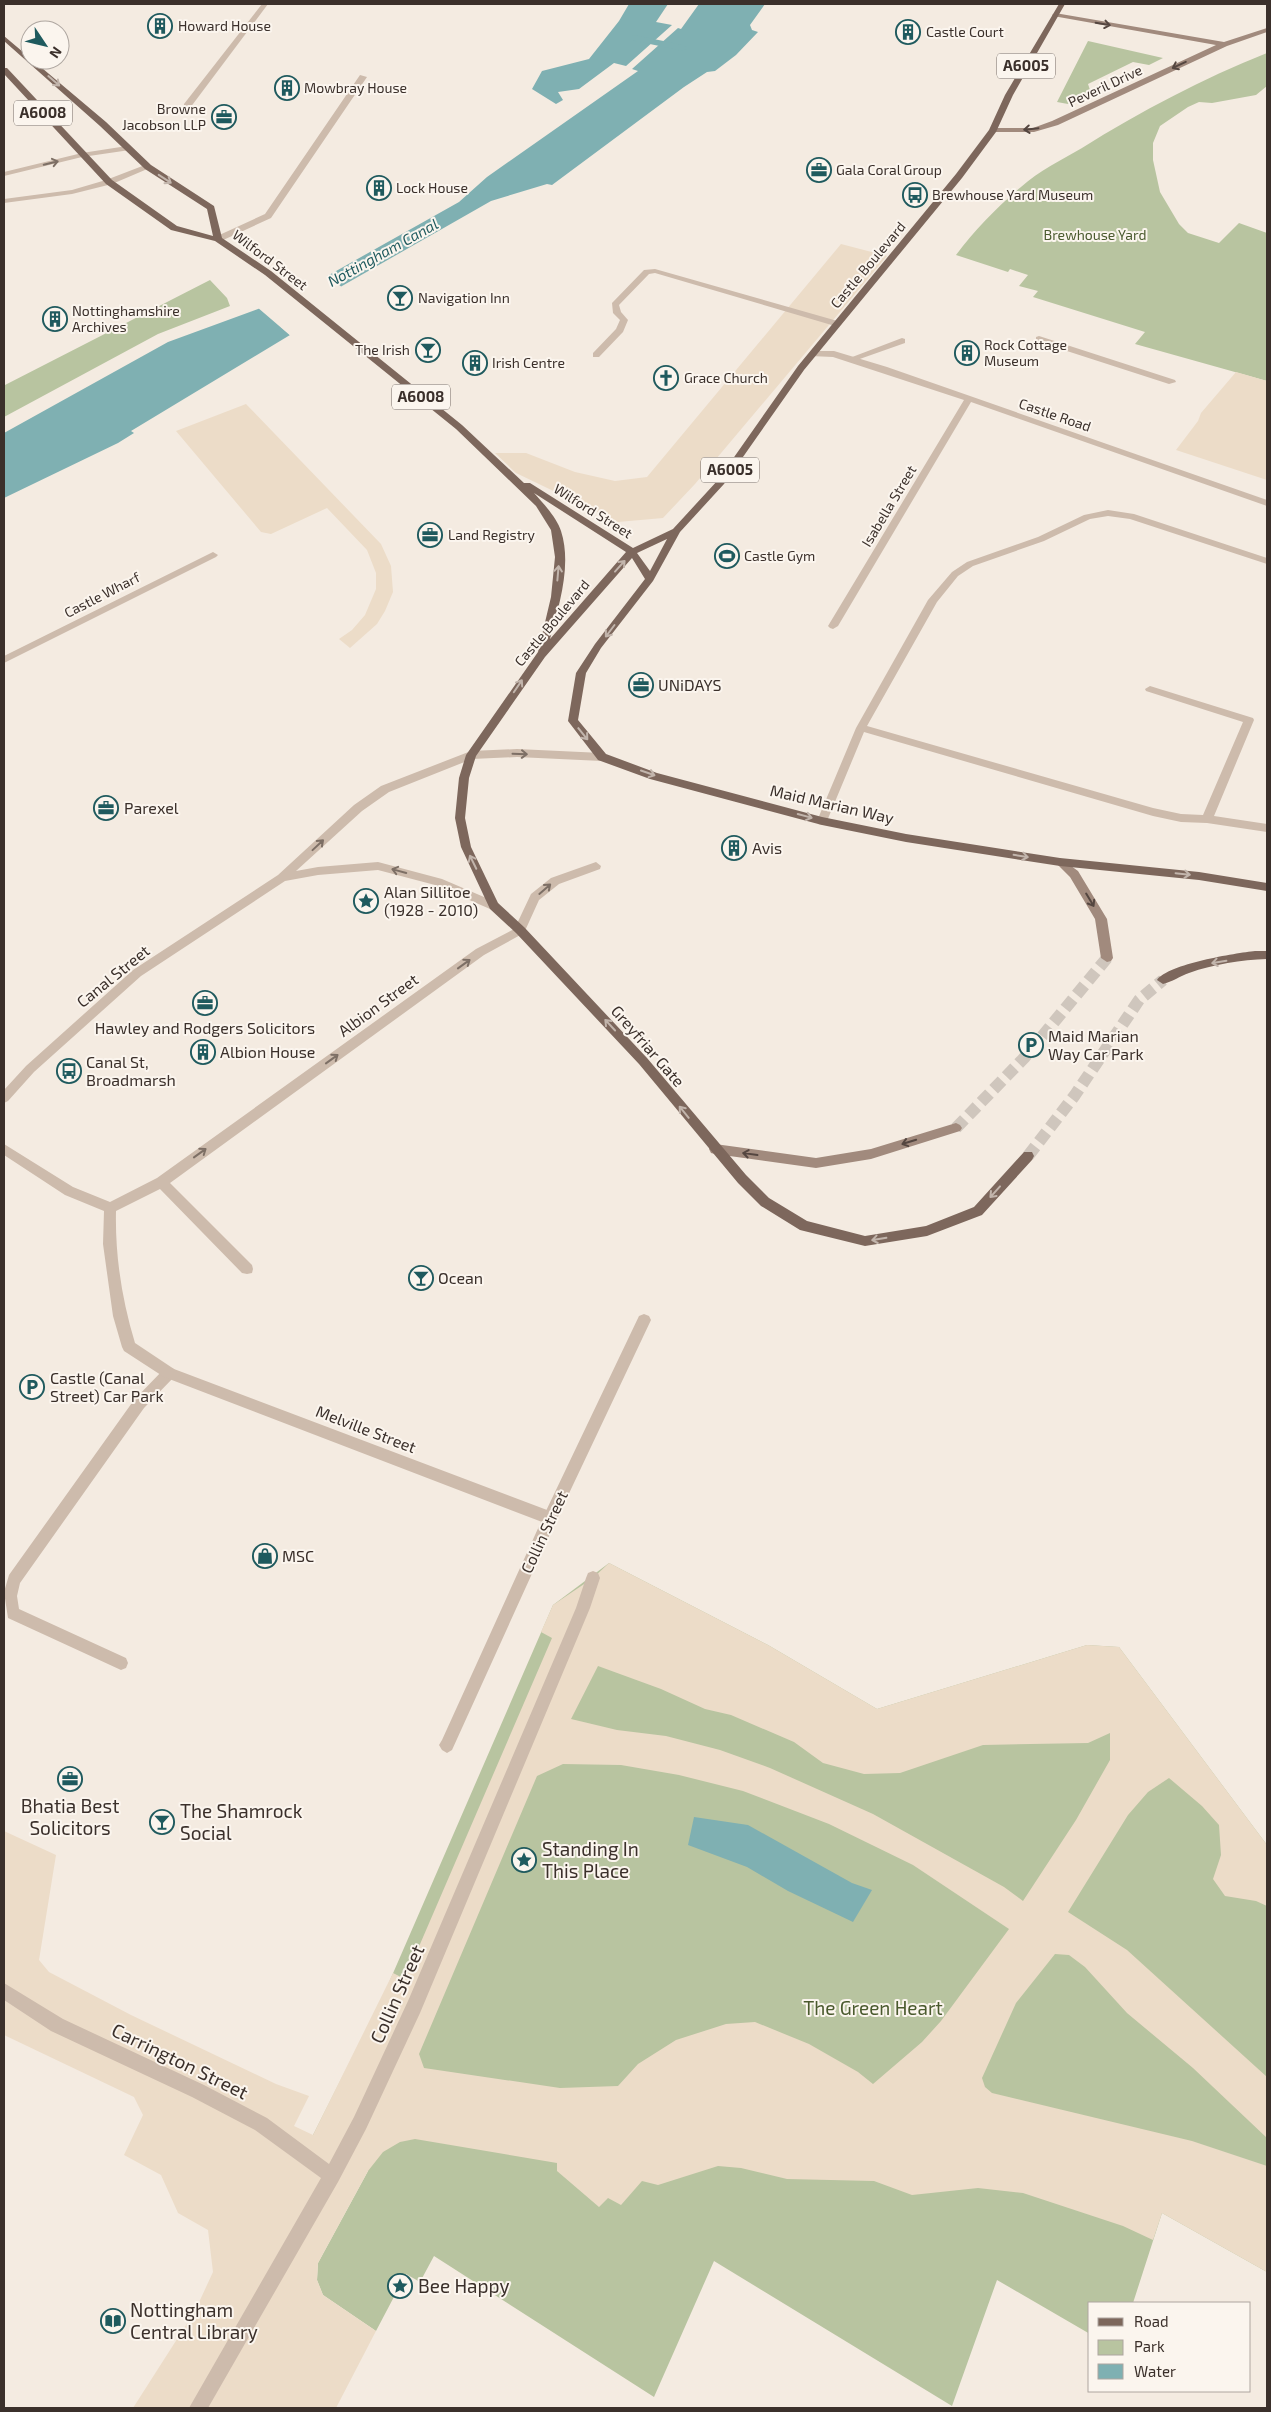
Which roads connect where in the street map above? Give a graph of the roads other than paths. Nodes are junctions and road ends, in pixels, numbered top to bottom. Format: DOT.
graph roads {
  1 [pos="265,4"];
  2 [pos="1062,4"];
  3 [pos="1055,15"];
  4 [pos="1267,30"];
  5 [pos="4,38"];
  6 [pos="1224,44"];
  7 [pos="4,70"];
  8 [pos="363,77"];
  9 [pos="187,106"];
  10 [pos="993,130"];
  11 [pos="127,148"];
  12 [pos="82,156"];
  13 [pos="148,167"];
  14 [pos="4,174"];
  15 [pos="109,182"];
  16 [pos="4,201"];
  17 [pos="218,239"];
  18 [pos="838,324"];
  19 [pos="1039,339"];
  20 [pos="902,341"];
  21 [pos="822,343"];
  22 [pos="813,354"];
  23 [pos="834,354"];
  24 [pos="596,355"];
  25 [pos="851,359"];
  26 [pos="1172,382"];
  27 [pos="968,400"];
  28 [pos="512,476"];
  29 [pos="1267,503"];
  30 [pos="676,531"];
  31 [pos="632,552"];
  32 [pos="213,555"];
  33 [pos="1267,561"];
  34 [pos="650,578"];
  35 [pos="833,626"];
  36 [pos="541,655"];
  37 [pos="4,660"];
  38 [pos="1150,689"];
  39 [pos="861,728"];
  40 [pos="471,755"];
  41 [pos="602,757"];
  42 [pos="1207,819"];
  43 [pos="822,821"];
  44 [pos="1267,828"];
  45 [pos="1060,862"];
  46 [pos="596,866"];
  47 [pos="282,878"];
  48 [pos="1267,887"];
  49 [pos="494,906"];
  50 [pos="520,930"];
  51 [pos="1267,956"];
  52 [pos="1107,958"];
  53 [pos="1163,980"];
  54 [pos="4,1098"];
  55 [pos="956,1128"];
  56 [pos="4,1149"];
  57 [pos="716,1149"];
  58 [pos="1028,1156"];
  59 [pos="160,1182"];
  60 [pos="110,1208"];
  61 [pos="247,1269"];
  62 [pos="644,1320"];
  63 [pos="169,1373"];
  64 [pos="550,1518"];
  65 [pos="593,1578"];
  66 [pos="121,1663"];
  67 [pos="446,1745"];
  68 [pos="4,1991"];
  69 [pos="332,2176"];
  70 [pos="198,2408"];
  1 -- 9 [label="street"];
  2 -- 3 [label="main road, Castle Boulevard / A6005"];
  3 -- 6 [label="street, Peveril Drive, one-way"];
  3 -- 10 [label="main road, Castle Boulevard / A6005"];
  4 -- 6 [label="street, Peveril Drive"];
  5 -- 11 [label="main road, A6008, one-way"];
  6 -- 10 [label="street, Peveril Drive, one-way"];
  7 -- 12 [label="main road, A6008"];
  8 -- 17 [label="street"];
  10 -- 18 [label="main road, Castle Boulevard / A6005"];
  11 -- 12 [label="street"];
  11 -- 13 [label="main road, Wilford Street / A6008"];
  14 -- 12 [label="street, one-way"];
  12 -- 15 [label="main road, A6008"];
  13 -- 15 [label="street"];
  13 -- 17 [label="main road, Wilford Street / A6008, one-way"];
  15 -- 16 [label="street"];
  15 -- 17 [label="main road, Wilford Street / A6008"];
  17 -- 28 [label="main road, Wilford Street / A6008"];
  18 -- 21 [label="main road, Castle Boulevard / A6005"];
  18 -- 24 [label="street"];
  19 -- 26 [label="street"];
  20 -- 25 [label="street"];
  21 -- 22 [label="main road, Castle Boulevard / A6005"];
  21 -- 23 [label="street, Castle Road"];
  22 -- 23 [label="street, Castle Road"];
  22 -- 30 [label="main road, Castle Boulevard / A6005"];
  23 -- 25 [label="street, Castle Road"];
  25 -- 27 [label="street, Castle Road"];
  27 -- 29 [label="street, Castle Road"];
  27 -- 35 [label="street, Isabella Street"];
  28 -- 31 [label="main road, Wilford Street / A6008"];
  36 -- 28 [label="main road, Wilford Street / A6008, one-way"];
  30 -- 31 [label="main road, Castle Boulevard"];
  30 -- 34 [label="main road, Castle Boulevard / A6005"];
  31 -- 34 [label="main road, Wilford Street / A6008"];
  36 -- 31 [label="main road, Castle Boulevard, one-way"];
  32 -- 37 [label="street, Castle Wharf"];
  33 -- 39 [label="street"];
  34 -- 41 [label="main road, Castle Boulevard, one-way"];
  40 -- 36 [label="main road, Castle Boulevard, one-way"];
  38 -- 42 [label="street"];
  39 -- 42 [label="street"];
  39 -- 43 [label="street"];
  40 -- 41 [label="street, Maid Marian Way, one-way"];
  47 -- 40 [label="street, Canal Street, one-way"];
  49 -- 40 [label="main road, Greyfriar Gate, one-way"];
  41 -- 43 [label="main road, Maid Marian Way, one-way"];
  42 -- 44 [label="street"];
  43 -- 45 [label="main road, Maid Marian Way, one-way"];
  45 -- 48 [label="main road, Maid Marian Way, one-way"];
  45 -- 52 [label="street, one-way"];
  50 -- 46 [label="street, one-way"];
  49 -- 47 [label="street, Canal Street, one-way"];
  47 -- 54 [label="street, Canal Street"];
  49 -- 50 [label="main road, Greyfriar Gate"];
  57 -- 50 [label="main road, Greyfriar Gate, one-way"];
  59 -- 50 [label="street, Albion Street, one-way"];
  51 -- 53 [label="main road, one-way"];
  55 -- 57 [label="street, one-way"];
  56 -- 60 [label="street"];
  58 -- 57 [label="main road, Greyfriar Gate, one-way"];
  59 -- 60 [label="street, Albion Street"];
  59 -- 61 [label="street"];
  60 -- 63 [label="street, Melville Street"];
  62 -- 64 [label="street, Collin Street"];
  63 -- 64 [label="street, Melville Street"];
  63 -- 66 [label="street"];
  64 -- 67 [label="street, Collin Street"];
  65 -- 69 [label="street, Collin Street"];
  68 -- 69 [label="street, Carrington Street"];
  69 -- 70 [label="street, Collin Street"];
}
